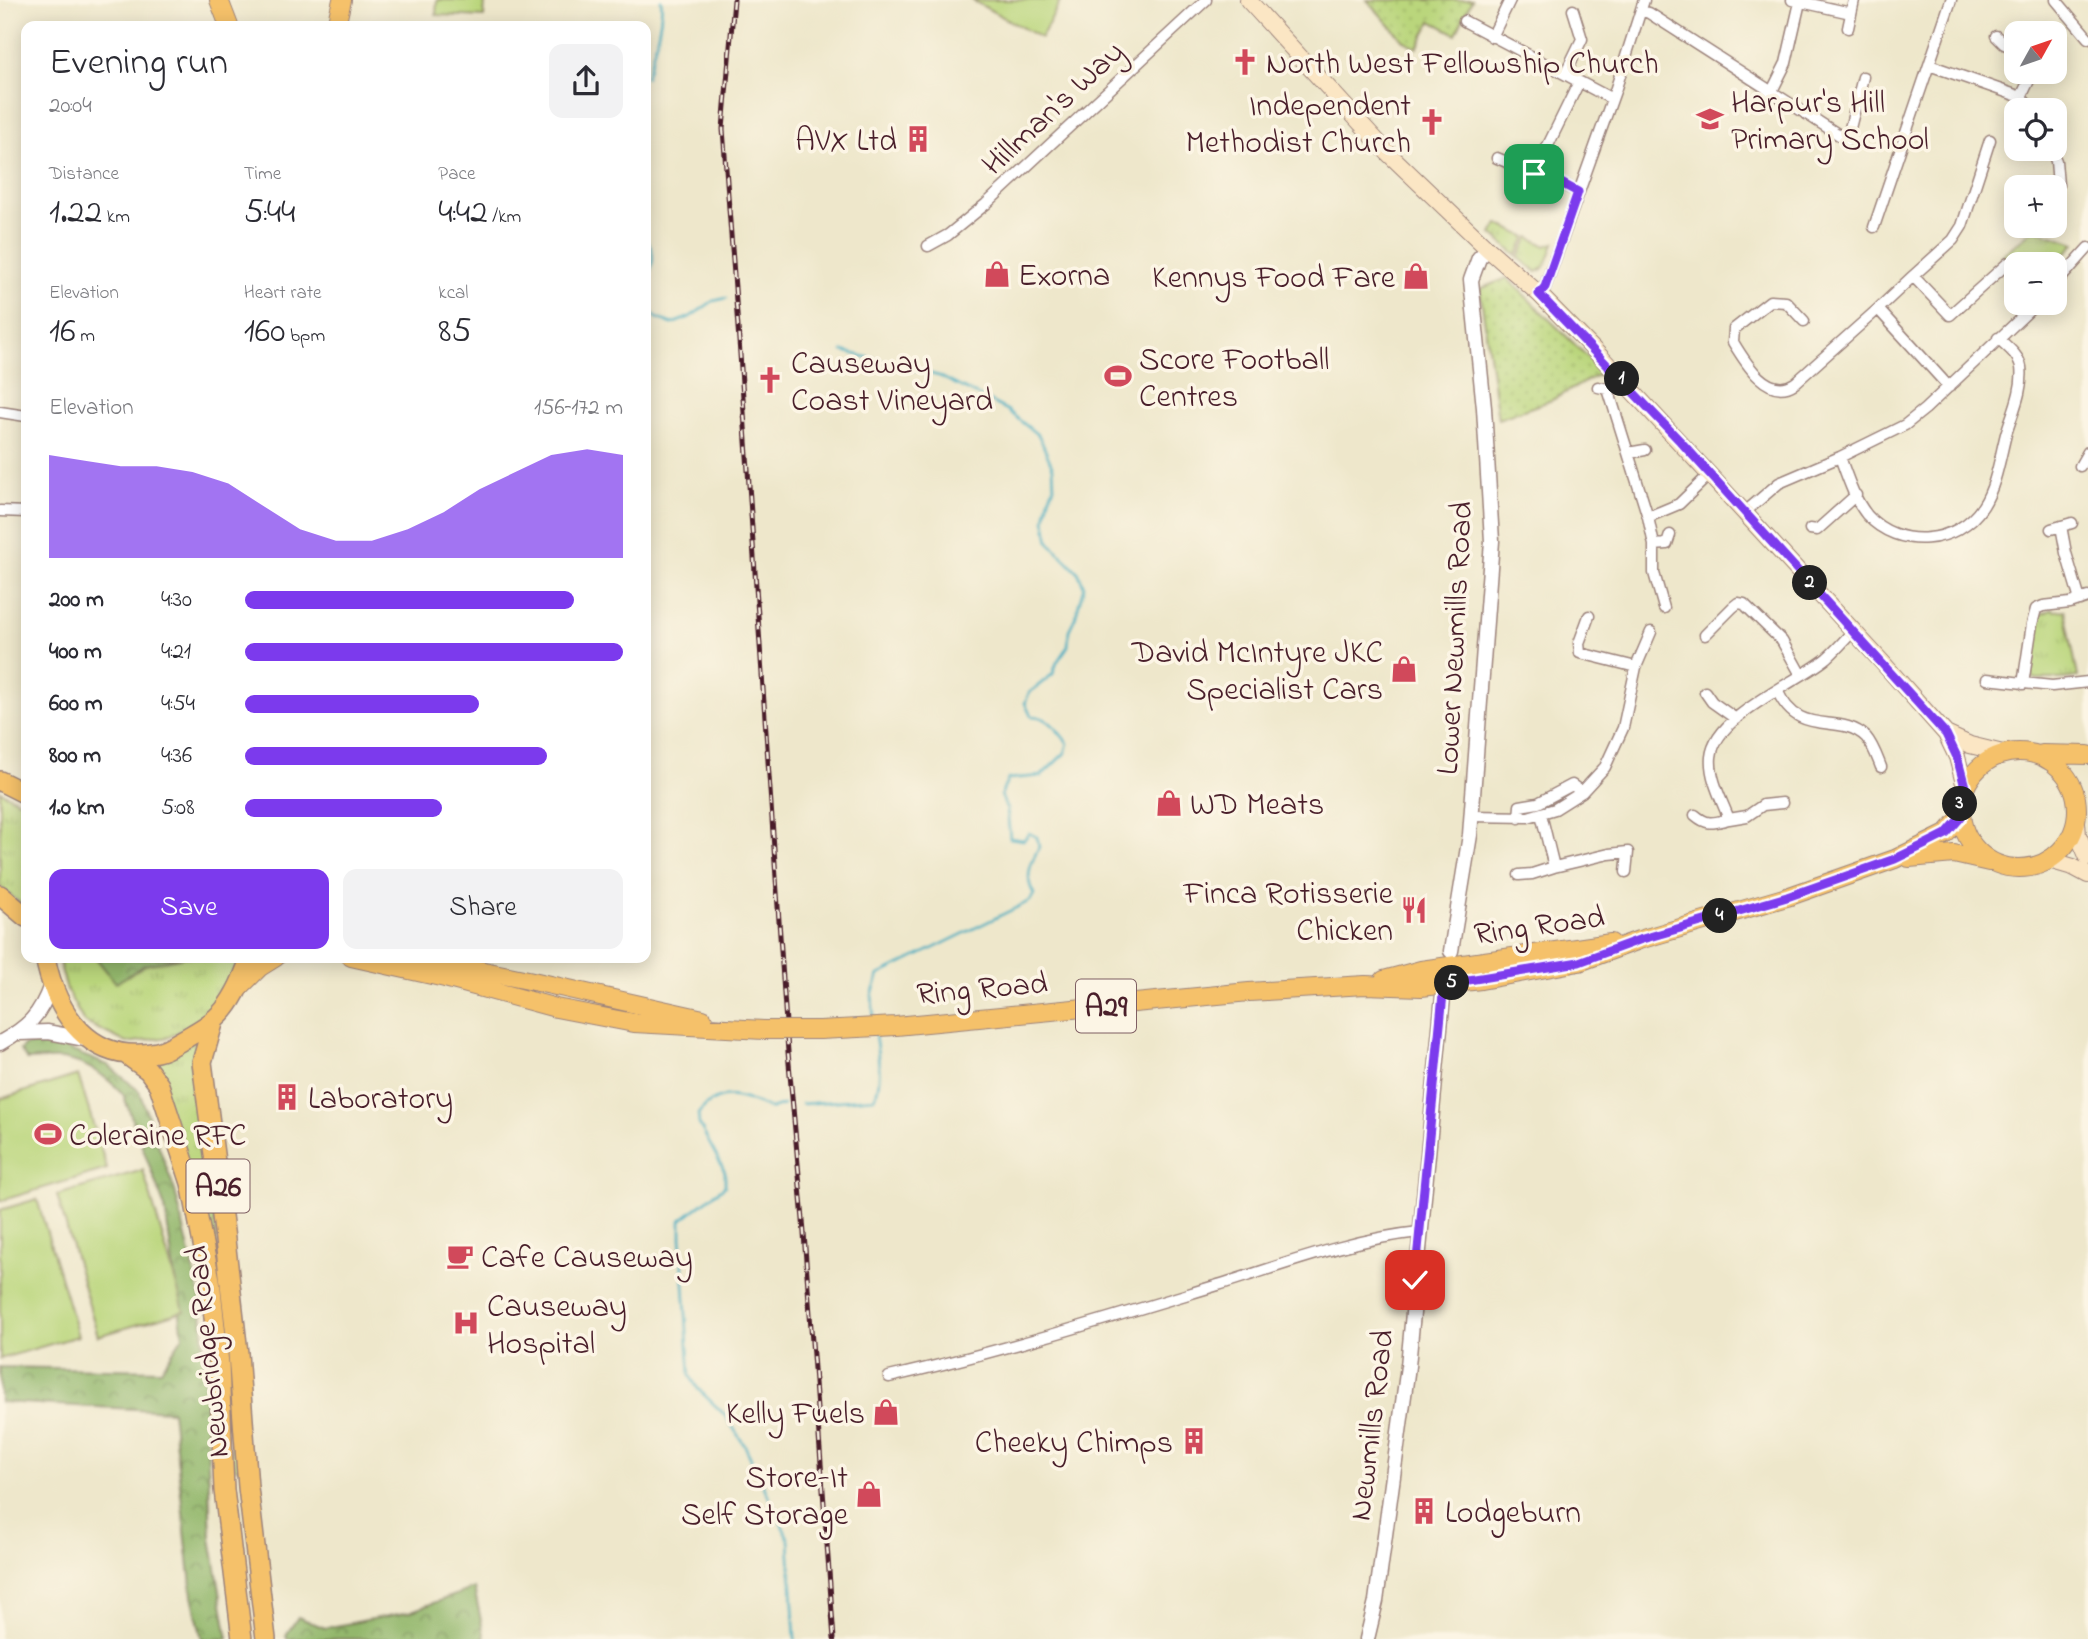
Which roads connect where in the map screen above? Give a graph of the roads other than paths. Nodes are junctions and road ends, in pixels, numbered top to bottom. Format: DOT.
graph roads {
  1 [pos="219,0"];
  2 [pos="342,0"];
  3 [pos="1206,0"];
  4 [pos="1248,0"];
  5 [pos="1510,0"];
  6 [pos="1854,0"];
  7 [pos="1951,0"];
  8 [pos="2056,0"];
  9 [pos="1796,1"];
  10 [pos="1643,6"];
  11 [pos="1573,10"];
  12 [pos="1851,13"];
  13 [pos="227,21"];
  14 [pos="337,21"];
  15 [pos="1464,21"];
  16 [pos="1847,28"];
  17 [pos="1996,36"];
  18 [pos="1492,37"];
  19 [pos="2088,38"];
  20 [pos="2004,44"];
  21 [pos="1929,65"];
  22 [pos="1565,74"];
  23 [pos="1863,77"];
  24 [pos="1579,82"];
  25 [pos="2027,84"];
  26 [pos="1771,93"];
  27 [pos="2021,96"];
  28 [pos="1612,99"];
  29 [pos="1990,140"];
  30 [pos="1497,158"];
  31 [pos="1534,174"];
  32 [pos="1578,192"];
  33 [pos="1874,227"];
  34 [pos="928,246"];
  35 [pos="2088,248"];
  36 [pos="1488,249"];
  37 [pos="2004,267"];
  38 [pos="2067,271"];
  39 [pos="1913,276"];
  40 [pos="1539,294"];
  41 [pos="1878,309"];
  42 [pos="2024,315"];
  43 [pos="1804,321"];
  44 [pos="1998,338"];
  45 [pos="1598,387"];
  46 [pos="1949,387"];
  47 [pos="0,412"];
  48 [pos="21,415"];
  49 [pos="1645,450"];
  50 [pos="1628,453"];
  51 [pos="2073,454"];
  52 [pos="1840,457"];
  53 [pos="2084,459"];
  54 [pos="1710,474"];
  55 [pos="1856,495"];
  56 [pos="0,511"];
  57 [pos="21,512"];
  58 [pos="1745,512"];
  59 [pos="1648,517"];
  60 [pos="2061,526"];
  61 [pos="1810,529"];
  62 [pos="1670,535"];
  63 [pos="1654,545"];
  64 [pos="2084,598"];
  65 [pos="1664,608"];
  66 [pos="1589,616"];
  67 [pos="1853,631"];
  68 [pos="1651,632"];
  69 [pos="1706,635"];
  70 [pos="1636,667"];
  71 [pos="1801,675"];
  72 [pos="1987,679"];
  73 [pos="2088,682"];
  74 [pos="2022,684"];
  75 [pos="1777,690"];
  76 [pos="1705,692"];
  77 [pos="1736,719"];
  78 [pos="1946,734"];
  79 [pos="2003,753"];
  80 [pos="2035,753"];
  81 [pos="2088,755"];
  82 [pos="1881,767"];
  83 [pos="0,781"];
  84 [pos="1965,787"];
  85 [pos="2088,791"];
  86 [pos="21,792"];
  87 [pos="1582,792"];
  88 [pos="1782,803"];
  89 [pos="1541,814"];
  90 [pos="1695,815"];
  91 [pos="2077,815"];
  92 [pos="1471,816"];
  93 [pos="1961,817"];
  94 [pos="1519,818"];
  95 [pos="1729,819"];
  96 [pos="2088,858"];
  97 [pos="1895,859"];
  98 [pos="2049,860"];
  99 [pos="1994,863"];
  100 [pos="1554,867"];
  101 [pos="1626,872"];
  102 [pos="1519,875"];
  103 [pos="2088,876"];
  104 [pos="0,895"];
  105 [pos="21,913"];
  106 [pos="46,963"];
  107 [pos="248,963"];
  108 [pos="266,963"];
  109 [pos="378,963"];
  110 [pos="444,963"];
  111 [pos="1447,967"];
  112 [pos="51,985"];
  113 [pos="237,990"];
  114 [pos="564,999"];
  115 [pos="214,1020"];
  116 [pos="731,1027"];
  117 [pos="704,1028"];
  118 [pos="19,1032"];
  119 [pos="89,1040"];
  120 [pos="0,1043"];
  121 [pos="126,1054"];
  122 [pos="1419,1232"];
  123 [pos="889,1377"];
  124 [pos="242,1639"];
  125 [pos="266,1639"];
  126 [pos="1367,1639"];
  1 -- 13 [label="main road"];
  2 -- 14 [label="main road"];
  3 -- 34 [label="street, Hillman's Way"];
  4 -- 36 [label="main road"];
  5 -- 18 [label="street"];
  6 -- 12 [label="street"];
  7 -- 21 [label="street"];
  8 -- 19 [label="street"];
  9 -- 12 [label="street"];
  9 -- 26 [label="street"];
  10 -- 26 [label="street"];
  10 -- 28 [label="street"];
  11 -- 22 [label="street"];
  12 -- 16 [label="street"];
  15 -- 18 [label="street"];
  17 -- 20 [label="street"];
  18 -- 22 [label="street"];
  21 -- 27 [label="street"];
  21 -- 33 [label="street"];
  22 -- 24 [label="street"];
  23 -- 26 [label="street"];
  24 -- 28 [label="street"];
  24 -- 31 [label="street"];
  25 -- 27 [label="street"];
  28 -- 32 [label="street"];
  29 -- 39 [label="street"];
  30 -- 31 [label="street"];
  31 -- 32 [label="street"];
  32 -- 40 [label="street"];
  35 -- 38 [label="street"];
  36 -- 40 [label="main road"];
  36 -- 92 [label="street, Lower Newmills Road"];
  37 -- 39 [label="street"];
  39 -- 41 [label="street"];
  40 -- 54 [label="main road"];
  41 -- 43 [label="street"];
  41 -- 46 [label="street"];
  42 -- 44 [label="street"];
  44 -- 46 [label="street"];
  44 -- 55 [label="street"];
  45 -- 50 [label="street"];
  46 -- 52 [label="street"];
  47 -- 48 [label="street"];
  49 -- 50 [label="street"];
  50 -- 59 [label="street"];
  51 -- 53 [label="street"];
  52 -- 55 [label="street"];
  52 -- 58 [label="street"];
  54 -- 58 [label="main road"];
  54 -- 59 [label="street"];
  55 -- 61 [label="street"];
  56 -- 57 [label="street"];
  58 -- 67 [label="main road"];
  59 -- 63 [label="street"];
  60 -- 64 [label="street"];
  62 -- 63 [label="street"];
  63 -- 65 [label="street"];
  64 -- 74 [label="street"];
  66 -- 70 [label="street"];
  67 -- 71 [label="street"];
  67 -- 78 [label="main road"];
  68 -- 70 [label="street"];
  69 -- 71 [label="street"];
  70 -- 87 [label="street"];
  71 -- 75 [label="street"];
  72 -- 74 [label="street"];
  73 -- 74 [label="street"];
  75 -- 77 [label="street"];
  75 -- 82 [label="street"];
  76 -- 77 [label="street"];
  77 -- 95 [label="street"];
  78 -- 79 [label="main road"];
  78 -- 84 [label="main road"];
  79 -- 80 [label="main road"];
  79 -- 84 [label="main road"];
  80 -- 81 [label="main road"];
  80 -- 91 [label="main road"];
  83 -- 86 [label="highway"];
  84 -- 93 [label="main road"];
  85 -- 91 [label="main road"];
  87 -- 89 [label="street"];
  87 -- 94 [label="street"];
  88 -- 95 [label="street"];
  89 -- 94 [label="street"];
  89 -- 100 [label="street"];
  90 -- 95 [label="street"];
  91 -- 96 [label="main road"];
  91 -- 98 [label="main road"];
  92 -- 94 [label="street"];
  92 -- 111 [label="street, Lower Newmills Road"];
  93 -- 97 [label="main road, Ring Road / A29"];
  93 -- 99 [label="main road"];
  97 -- 99 [label="main road, Ring Road / A29"];
  97 -- 111 [label="main road, Ring Road / A29"];
  98 -- 99 [label="main road, A29"];
  98 -- 103 [label="main road"];
  100 -- 101 [label="street"];
  100 -- 102 [label="street"];
  104 -- 105 [label="highway"];
  106 -- 112 [label="highway"];
  107 -- 113 [label="highway"];
  108 -- 113 [label="main road"];
  109 -- 117 [label="main road, Ring Road / A29"];
  110 -- 116 [label="main road, Ring Road / A29"];
  111 -- 116 [label="main road, Ring Road / A29, bridge"];
  111 -- 122 [label="street, Newmills Road"];
  112 -- 118 [label="street"];
  112 -- 119 [label="highway"];
  113 -- 115 [label="highway"];
  114 -- 117 [label="main road"];
  115 -- 121 [label="highway"];
  115 -- 125 [label="highway, Newbridge Road / A26"];
  116 -- 117 [label="main road, Ring Road / A29"];
  118 -- 119 [label="street"];
  118 -- 120 [label="street"];
  119 -- 121 [label="highway"];
  121 -- 124 [label="highway, Newbridge Road / A26"];
  122 -- 123 [label="street"];
  122 -- 126 [label="street, Newmills Road"];
}
